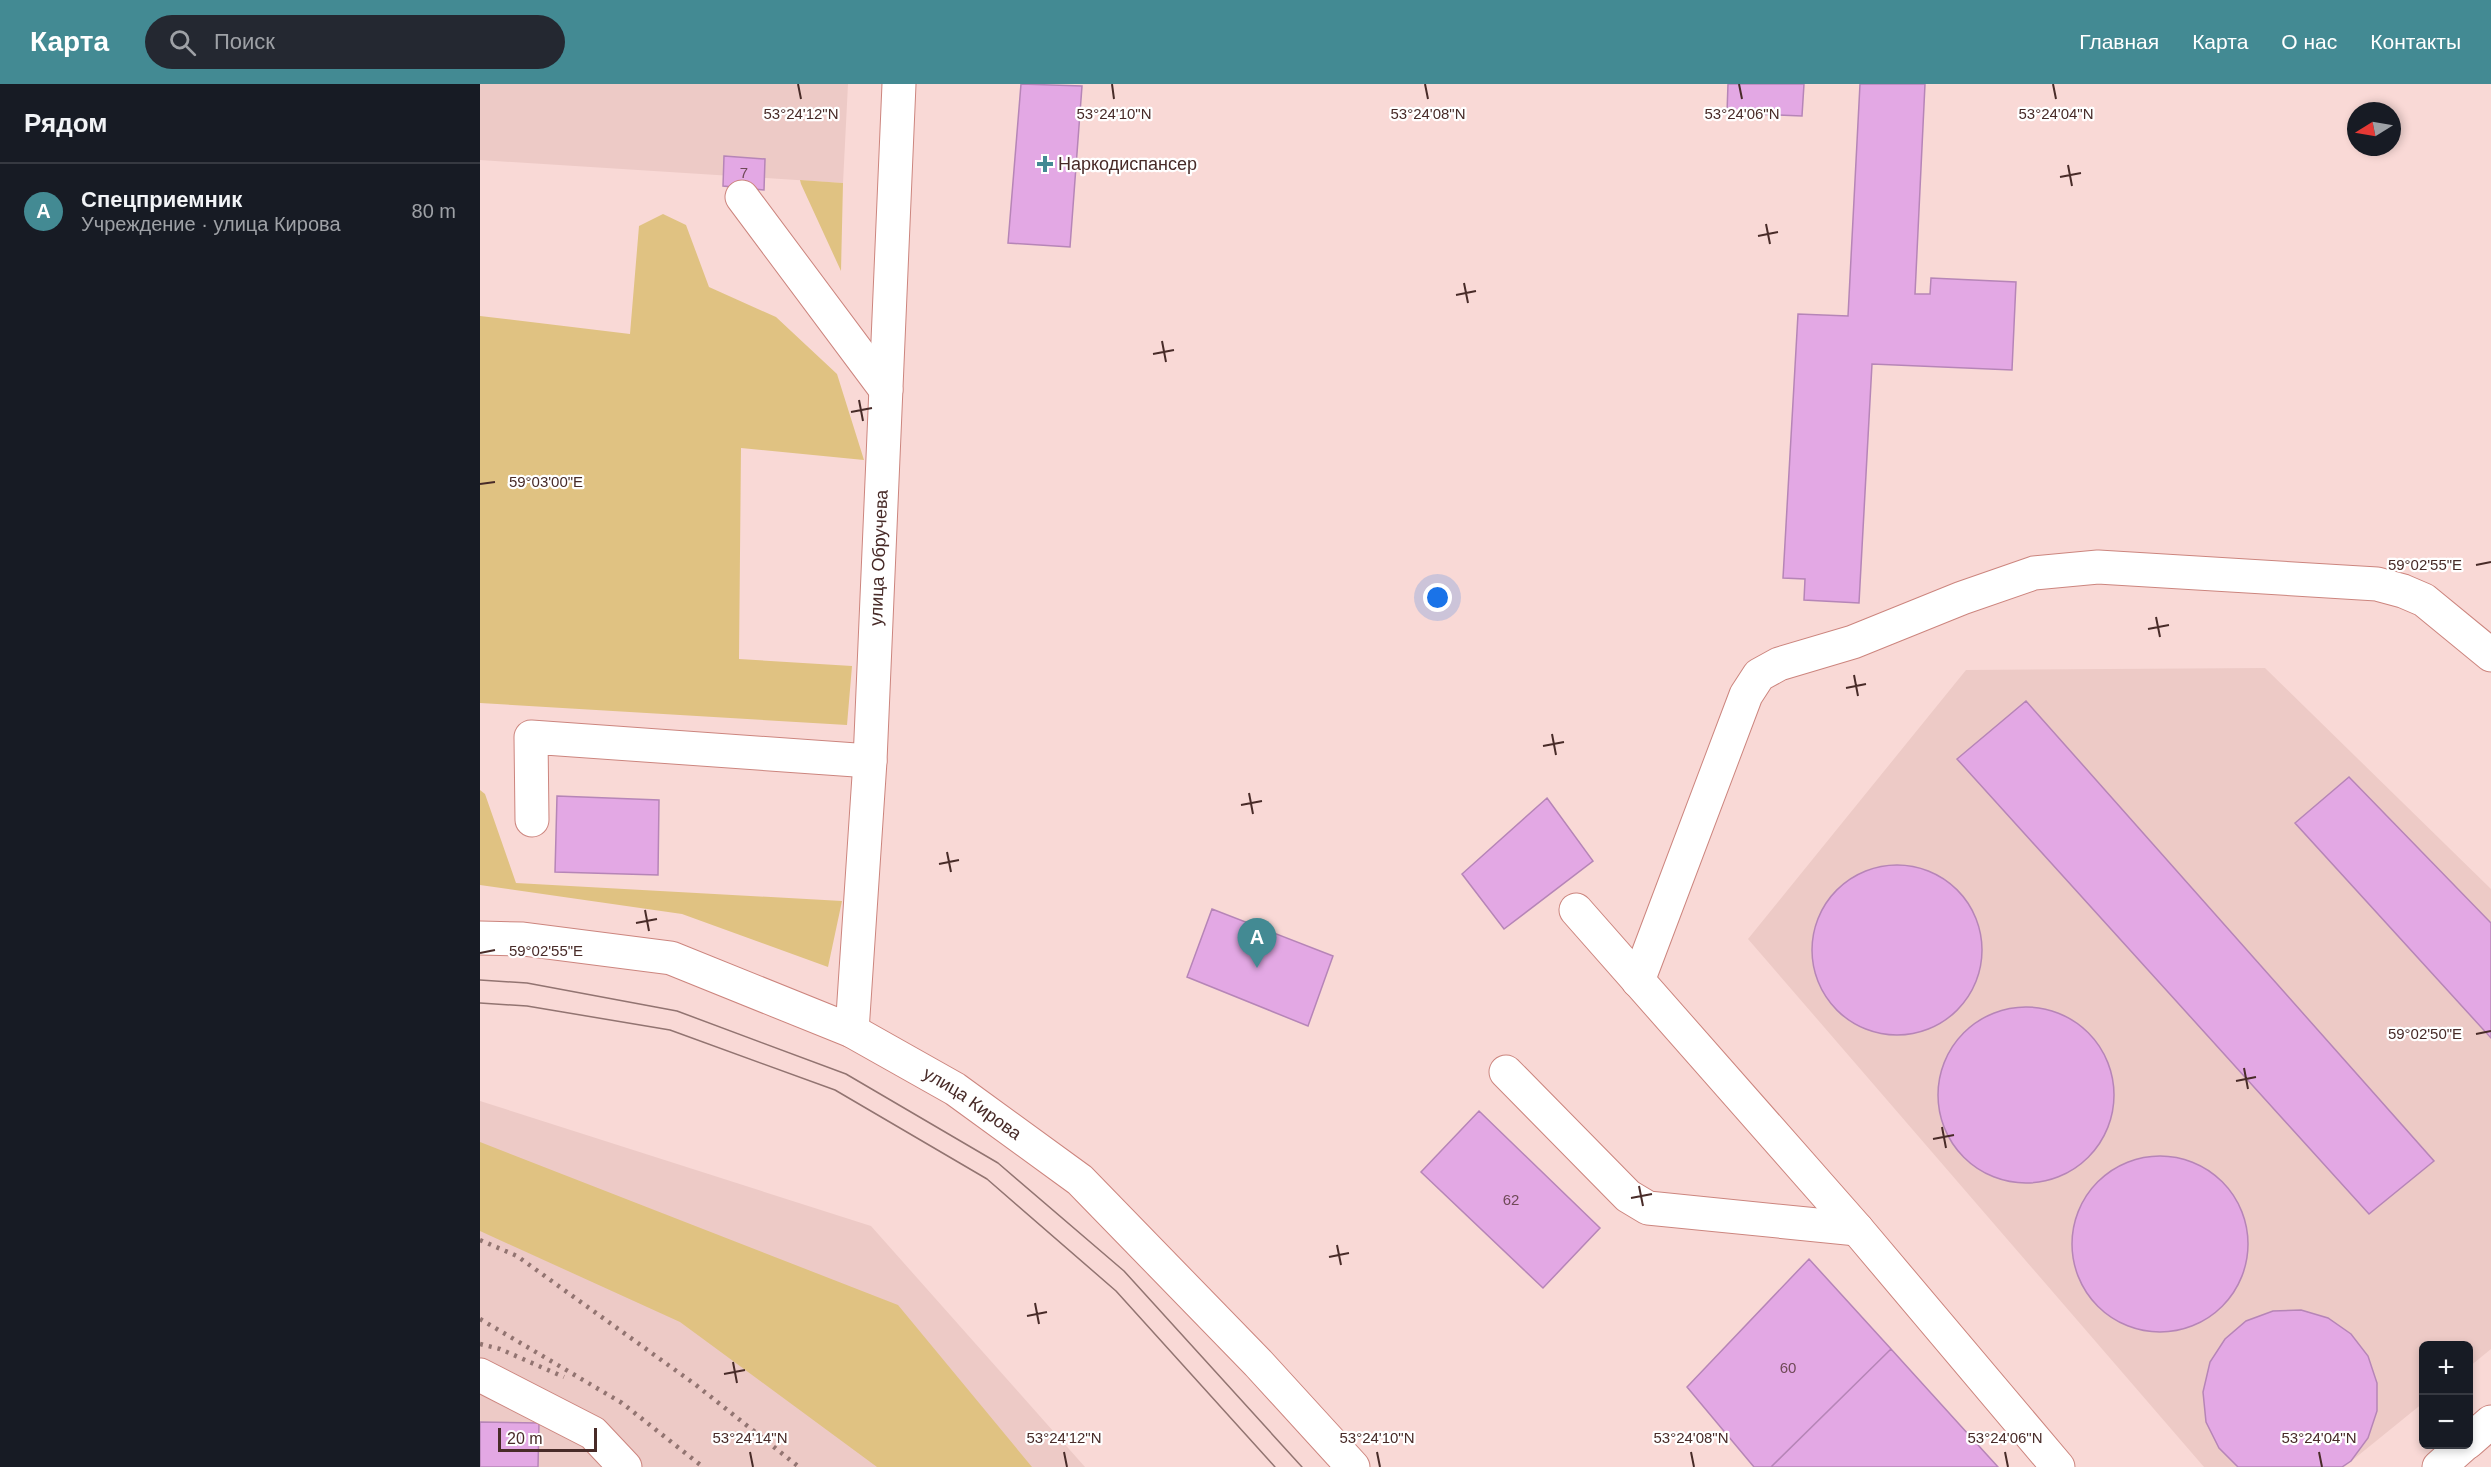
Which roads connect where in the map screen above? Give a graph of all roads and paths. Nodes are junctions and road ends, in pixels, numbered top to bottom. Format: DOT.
graph roads {
  1 [pos="899,84"];
  2 [pos="741,197"];
  3 [pos="886,390"];
  4 [pos="2491,655"];
  5 [pos="870,761"];
  6 [pos="532,820"];
  7 [pos="1576,910"];
  8 [pos="480,938"];
  9 [pos="1638,981"];
  10 [pos="852,1030"];
  11 [pos="1506,1072"];
  12 [pos="1857,1229"];
  13 [pos="480,1375"];
  14 [pos="2491,1422"];
  15 [pos="2473,1438"];
  16 [pos="2460,1449"];
  17 [pos="624,1467"];
  18 [pos="1353,1467"];
  19 [pos="2058,1467"];
  20 [pos="2439,1467"];
  1 -- 3 [label="main road, улица Обручева"];
  2 -- 3 [label="main road"];
  3 -- 5 [label="main road, улица Обручева"];
  4 -- 9 [label="main road"];
  5 -- 6 [label="main road"];
  5 -- 10 [label="main road, улица Обручева"];
  7 -- 9 [label="main road"];
  8 -- 10 [label="main road, улица Кирова"];
  9 -- 12 [label="main road"];
  10 -- 18 [label="main road, улица Кирова"];
  11 -- 12 [label="main road"];
  12 -- 19 [label="main road"];
  13 -- 17 [label="main road"];
  14 -- 15 [label="main road"];
  16 -- 20 [label="main road"];
}
